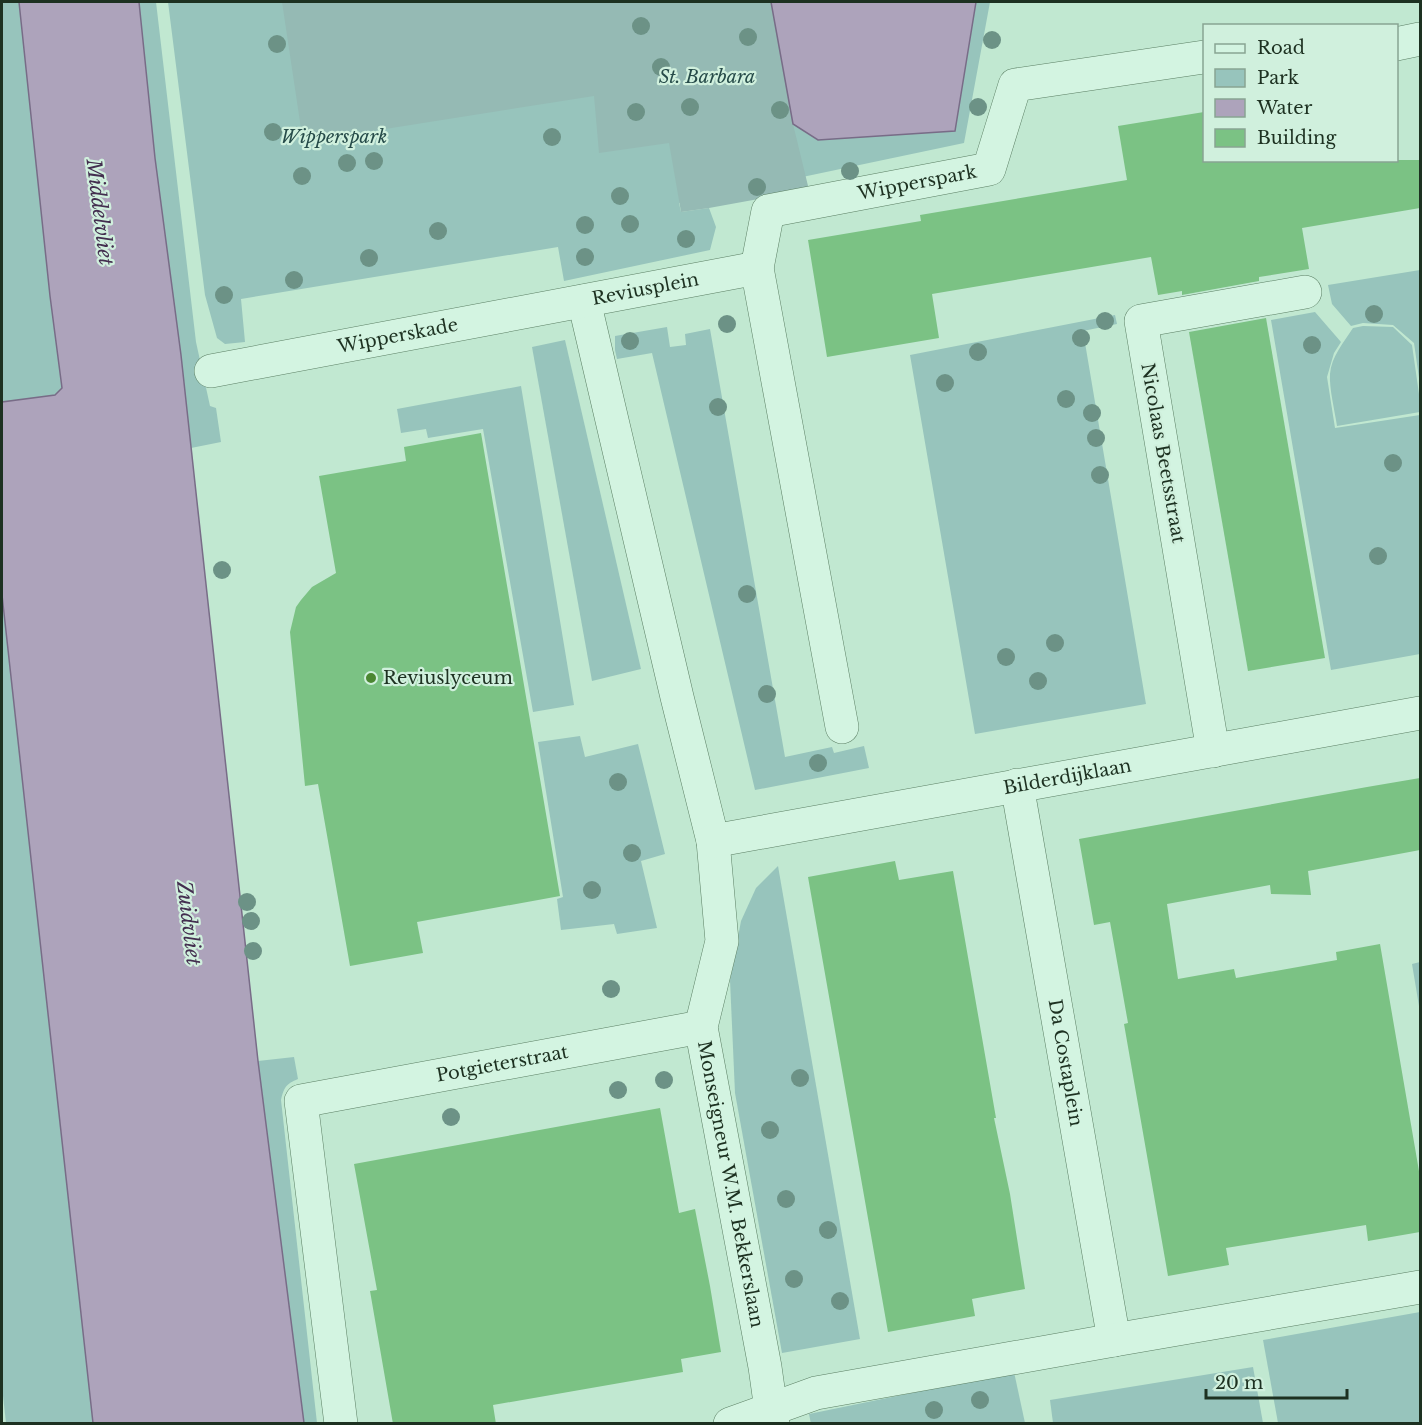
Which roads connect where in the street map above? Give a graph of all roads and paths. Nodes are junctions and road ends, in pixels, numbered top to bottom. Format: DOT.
graph roads {
  1 [pos="1420,39"];
  2 [pos="1398,44"];
  3 [pos="1203,57"];
  4 [pos="757,268"];
  5 [pos="1305,292"];
  6 [pos="584,301"];
  7 [pos="211,371"];
  8 [pos="1420,713"];
  9 [pos="842,727"];
  10 [pos="1213,750"];
  11 [pos="1017,785"];
  12 [pos="713,840"];
  13 [pos="701,1028"];
  14 [pos="1420,1287"];
  15 [pos="1114,1340"];
  16 [pos="772,1417"];
  17 [pos="341,1424"];
  18 [pos="730,1424"];
  1 -- 2 [label="street"];
  3 -- 4 [label="street, Wipperspark"];
  4 -- 6 [label="street, Reviusplein"];
  4 -- 9 [label="street"];
  5 -- 10 [label="street, Nicolaas Beetsstraat"];
  6 -- 7 [label="street, Wipperskade"];
  6 -- 12 [label="street, Reviusplein"];
  8 -- 10 [label="street, Bilderdijklaan"];
  10 -- 11 [label="street, Bilderdijklaan"];
  11 -- 12 [label="street, Bilderdijklaan"];
  11 -- 15 [label="street, Da Costaplein"];
  12 -- 13 [label="street, Monseigneur W.M. Bekkerslaan"];
  13 -- 16 [label="street, Monseigneur W.M. Bekkerslaan"];
  13 -- 17 [label="street, Potgieterstraat"];
  14 -- 15 [label="street"];
  15 -- 16 [label="street"];
  16 -- 18 [label="street"];
}
